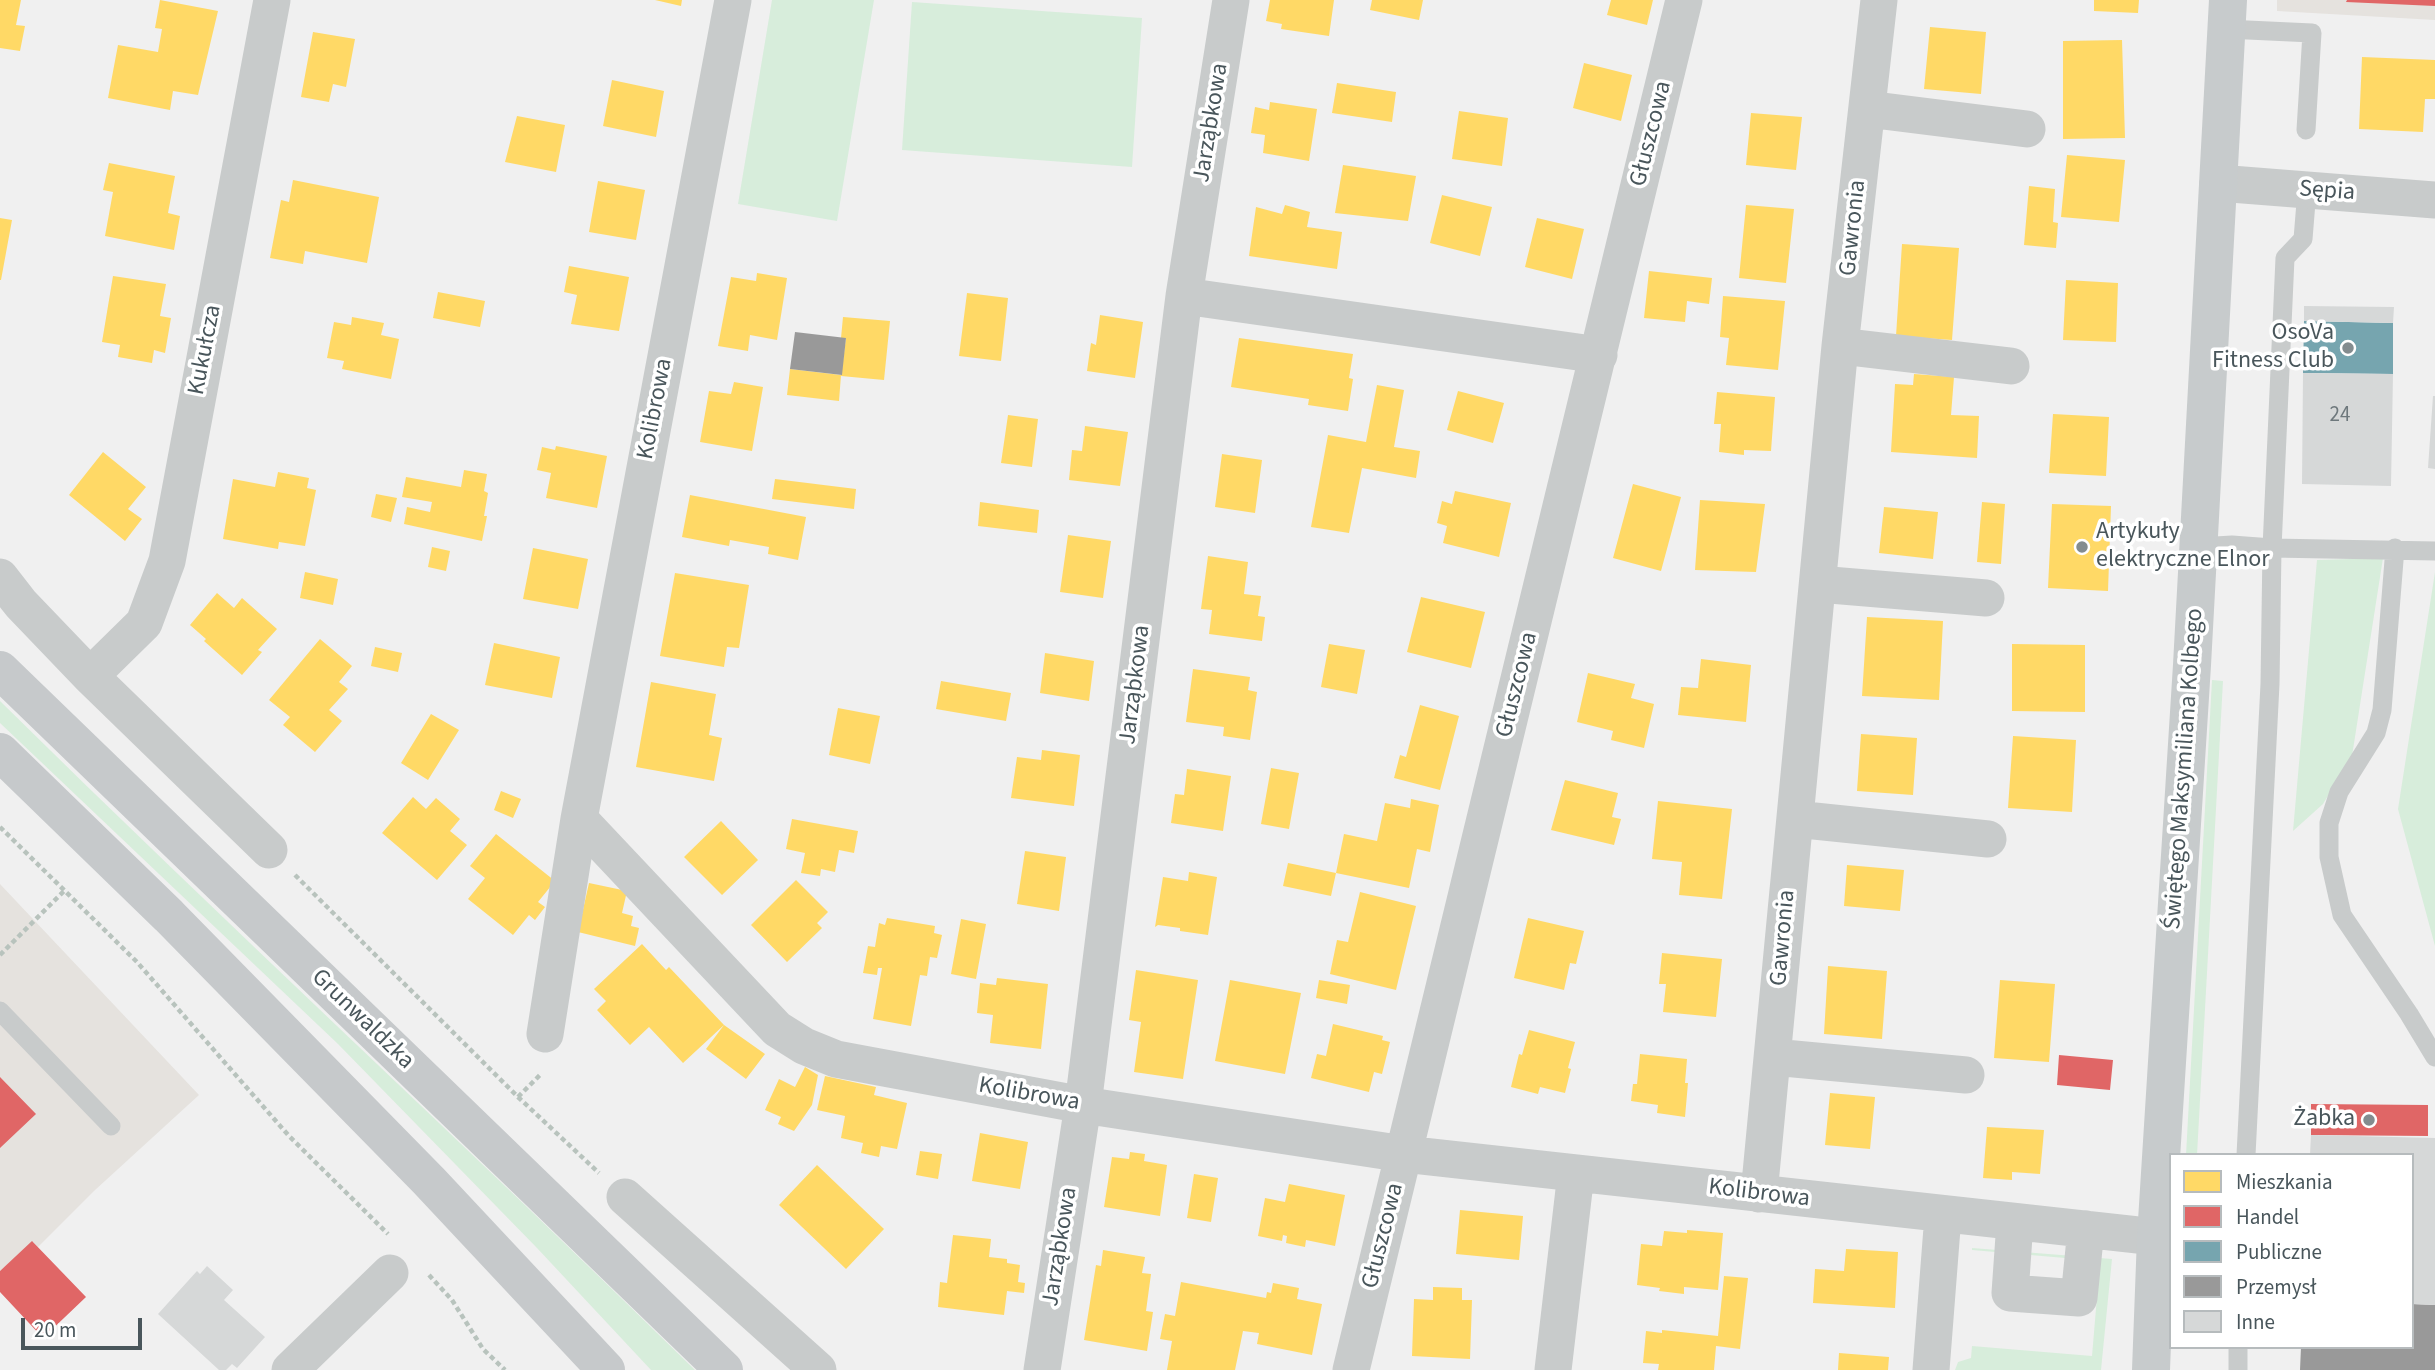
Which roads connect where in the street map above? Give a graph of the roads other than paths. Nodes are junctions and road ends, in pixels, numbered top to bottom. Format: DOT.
graph roads {
  1 [pos="272,0"];
  2 [pos="733,0"];
  3 [pos="1231,0"];
  4 [pos="1684,0"];
  5 [pos="1880,0"];
  6 [pos="2227,15"];
  7 [pos="1867,109"];
  8 [pos="2027,129"];
  9 [pos="2306,130"];
  10 [pos="2218,183"];
  11 [pos="2307,190"];
  12 [pos="2435,200"];
  13 [pos="1184,296"];
  14 [pos="1840,346"];
  15 [pos="1599,355"];
  16 [pos="2011,366"];
  17 [pos="2199,547"];
  18 [pos="2272,548"];
  19 [pos="2395,548"];
  20 [pos="2435,551"];
  21 [pos="0,577"];
  22 [pos="1818,584"];
  23 [pos="1986,598"];
  24 [pos="0,670"];
  25 [pos="90,676"];
  26 [pos="0,752"];
  27 [pos="579,819"];
  28 [pos="1795,819"];
  29 [pos="1988,839"];
  30 [pos="269,850"];
  31 [pos="0,1011"];
  32 [pos="545,1034"];
  33 [pos="1773,1057"];
  34 [pos="2435,1057"];
  35 [pos="1966,1075"];
  36 [pos="1083,1105"];
  37 [pos="111,1126"];
  38 [pos="2246,1153"];
  39 [pos="1404,1154"];
  40 [pos="1576,1173"];
  41 [pos="1759,1194"];
  42 [pos="625,1197"];
  43 [pos="1943,1215"];
  44 [pos="2015,1222"];
  45 [pos="2086,1229"];
  46 [pos="2156,1237"];
  47 [pos="390,1273"];
  48 [pos="2238,1349"];
  49 [pos="290,1370"];
  50 [pos="606,1370"];
  51 [pos="724,1370"];
  52 [pos="818,1370"];
  53 [pos="1042,1370"];
  54 [pos="1350,1370"];
  55 [pos="1553,1370"];
  56 [pos="1931,1370"];
  57 [pos="2151,1370"];
  58 [pos="2238,1370"];
  1 -- 25 [label="street, Kukułcza"];
  2 -- 27 [label="street, Kolibrowa"];
  3 -- 13 [label="street, Jarząbkowa"];
  4 -- 15 [label="street, Głuszcowa"];
  5 -- 7 [label="street, Gawronia"];
  6 -- 9 [label="lane"];
  6 -- 10 [label="main road, Świętego Maksymiliana Kolbego"];
  7 -- 8 [label="street"];
  7 -- 14 [label="street, Gawronia"];
  10 -- 11 [label="street, Sępia"];
  10 -- 17 [label="main road, Świętego Maksymiliana Kolbego"];
  11 -- 12 [label="street, Sępia"];
  11 -- 18 [label="lane"];
  13 -- 15 [label="street"];
  13 -- 36 [label="street, Jarząbkowa"];
  14 -- 16 [label="street"];
  14 -- 22 [label="street, Gawronia"];
  15 -- 39 [label="street, Głuszcowa"];
  17 -- 18 [label="lane"];
  17 -- 46 [label="main road, Świętego Maksymiliana Kolbego"];
  18 -- 19 [label="lane"];
  18 -- 38 [label="lane"];
  19 -- 20 [label="lane"];
  19 -- 34 [label="lane"];
  21 -- 25 [label="street"];
  22 -- 23 [label="street"];
  22 -- 28 [label="street, Gawronia"];
  24 -- 51 [label="main road, Grunwaldzka"];
  25 -- 30 [label="street"];
  26 -- 50 [label="main road"];
  27 -- 32 [label="street, Kolibrowa"];
  27 -- 36 [label="street, Kolibrowa"];
  28 -- 29 [label="street"];
  28 -- 33 [label="street, Gawronia"];
  31 -- 37 [label="lane"];
  33 -- 35 [label="street"];
  33 -- 41 [label="street, Gawronia"];
  36 -- 39 [label="street, Kolibrowa"];
  36 -- 53 [label="street, Jarząbkowa"];
  39 -- 40 [label="street, Kolibrowa"];
  39 -- 54 [label="street, Głuszcowa"];
  40 -- 41 [label="street, Kolibrowa"];
  40 -- 55 [label="street"];
  41 -- 43 [label="street, Kolibrowa"];
  42 -- 52 [label="street"];
  43 -- 44 [label="street, Kolibrowa"];
  43 -- 56 [label="street"];
  44 -- 45 [label="street, Kolibrowa"];
  44 -- 45 [label="street"];
  45 -- 46 [label="street, Kolibrowa"];
  46 -- 57 [label="main road, Świętego Maksymiliana Kolbego"];
  47 -- 49 [label="street"];
  48 -- 58 [label="lane"];
}
